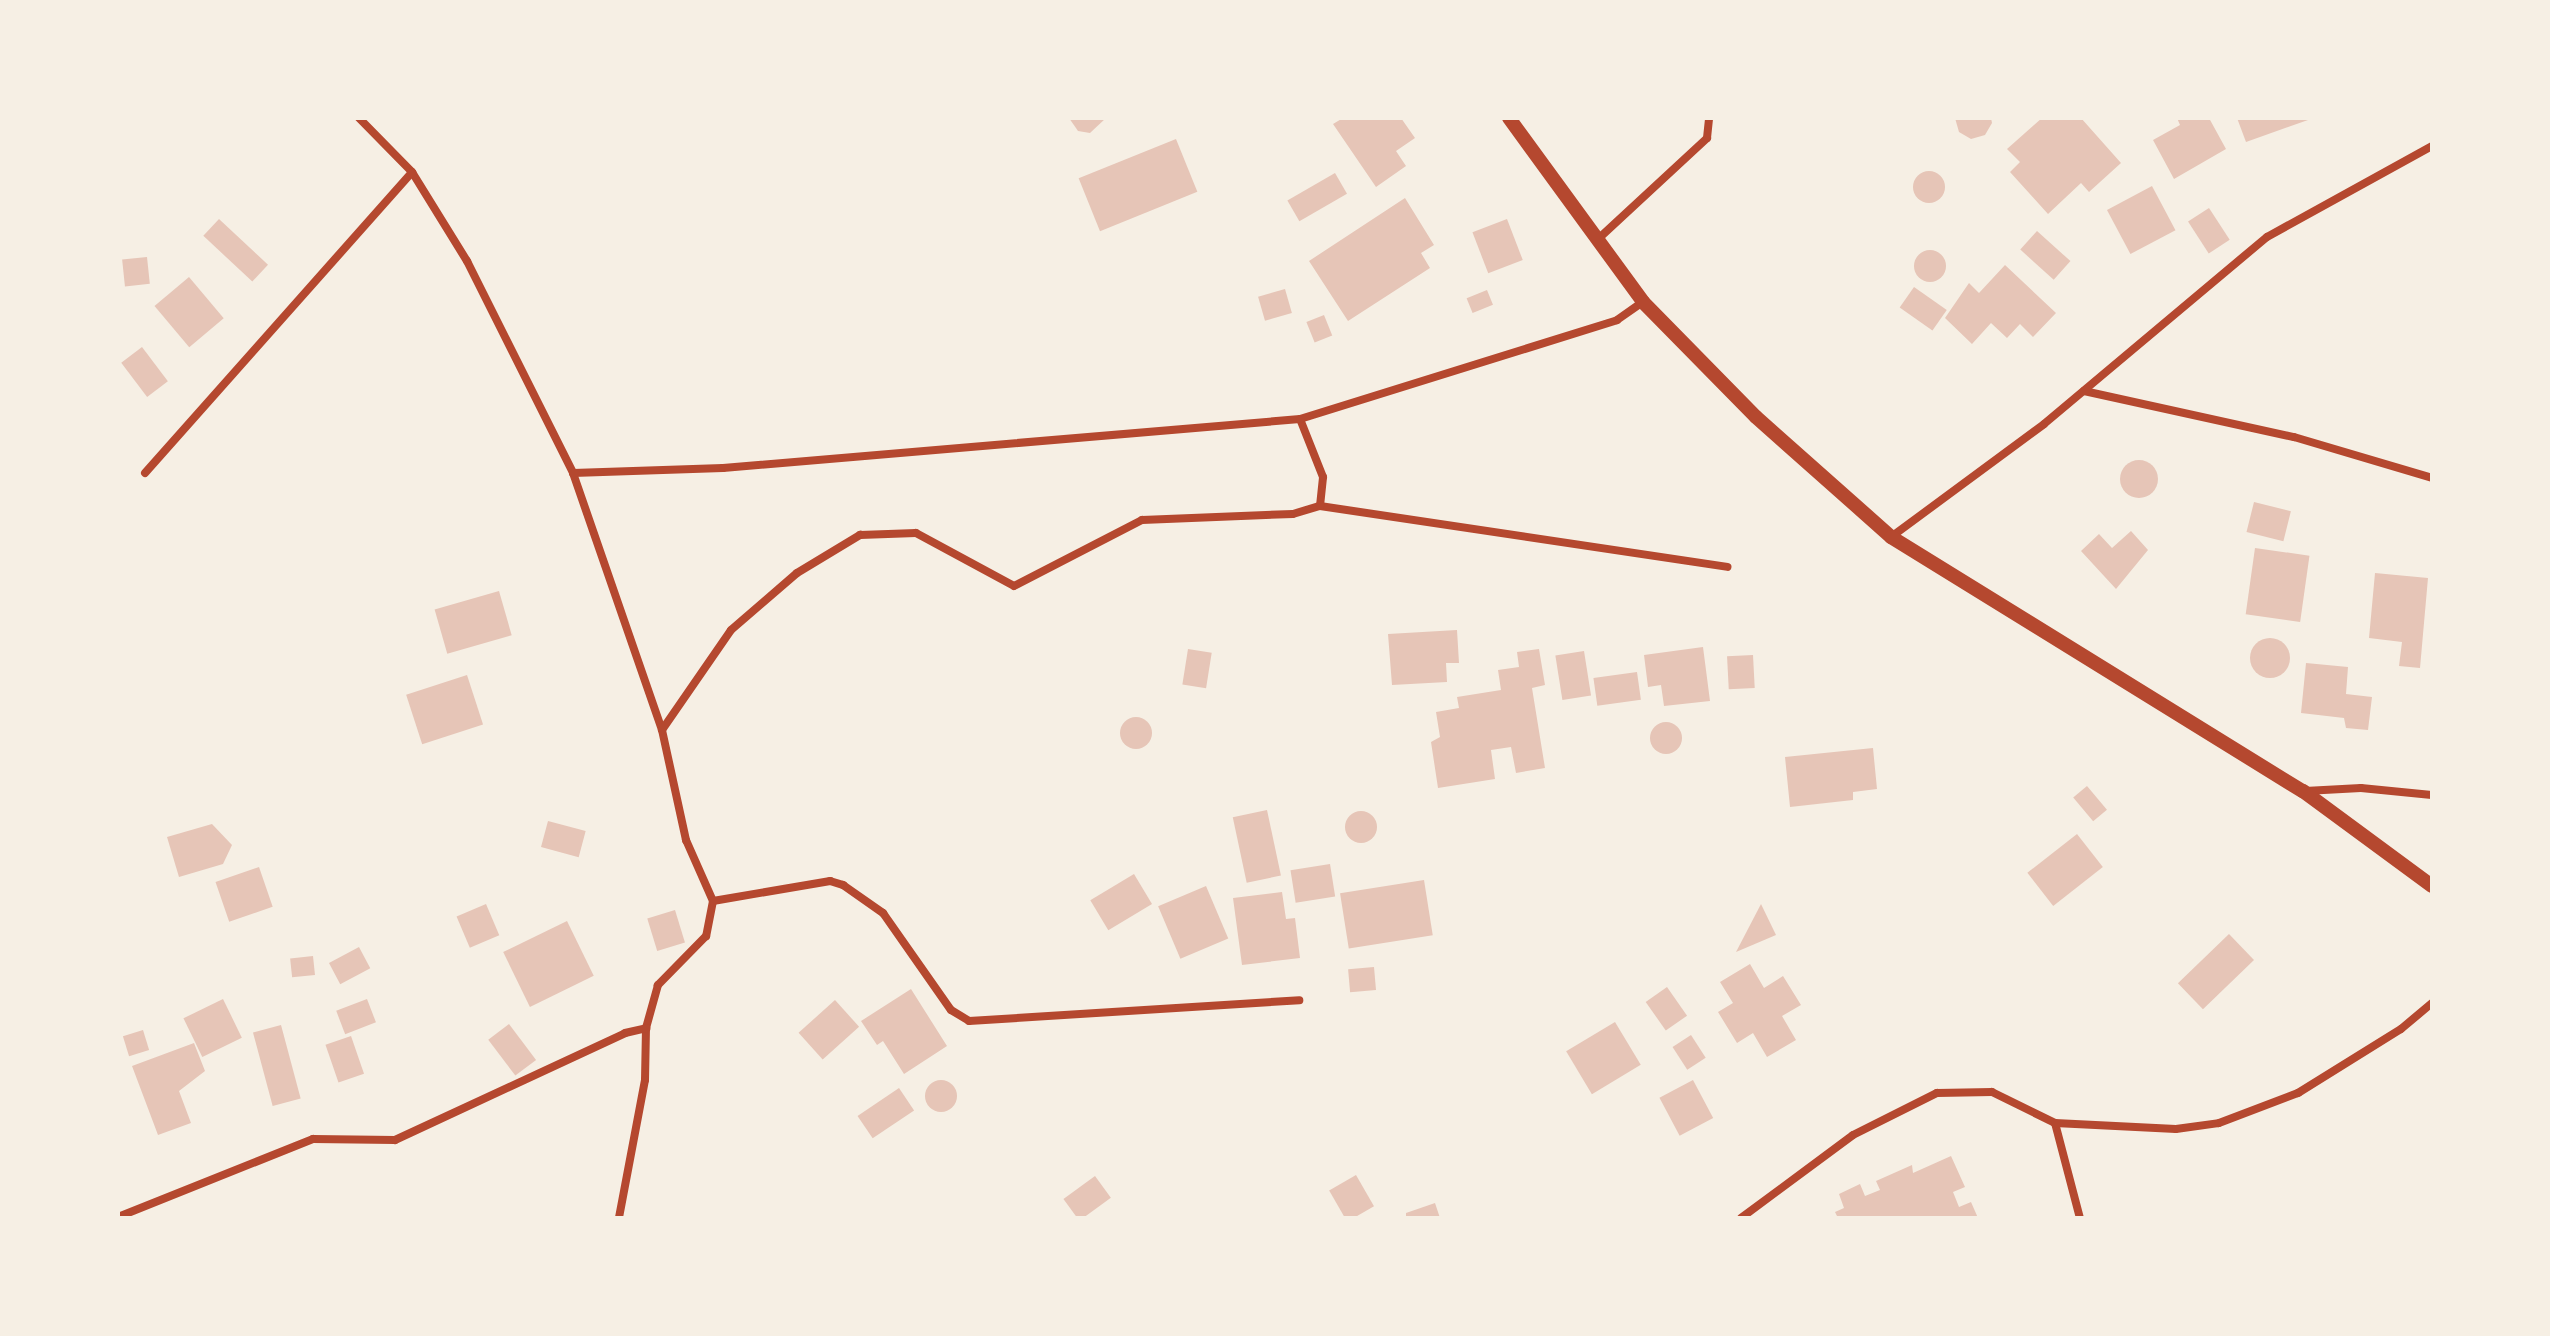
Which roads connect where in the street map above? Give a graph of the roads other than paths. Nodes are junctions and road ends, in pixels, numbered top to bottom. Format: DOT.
graph roads {
  1 [pos="359,118"];
  2 [pos="1509,118"];
  3 [pos="1709,118"];
  4 [pos="2432,146"];
  5 [pos="412,172"];
  6 [pos="1597,240"];
  7 [pos="1643,302"];
  8 [pos="2084,391"];
  9 [pos="1300,419"];
  10 [pos="145,473"];
  11 [pos="573,473"];
  12 [pos="2432,478"];
  13 [pos="1320,506"];
  14 [pos="1891,537"];
  15 [pos="1727,567"];
  16 [pos="662,730"];
  17 [pos="2303,791"];
  18 [pos="2432,795"];
  19 [pos="2432,886"];
  20 [pos="713,901"];
  21 [pos="1299,1000"];
  22 [pos="2432,1003"];
  23 [pos="646,1028"];
  24 [pos="2055,1123"];
  25 [pos="118,1217"];
  26 [pos="619,1218"];
  27 [pos="1741,1218"];
  28 [pos="2080,1218"];
  1 -- 5 [label="street"];
  2 -- 6 [label="street"];
  3 -- 6 [label="street"];
  4 -- 8 [label="street"];
  5 -- 10 [label="street"];
  5 -- 11 [label="street"];
  6 -- 7 [label="street"];
  7 -- 9 [label="street"];
  7 -- 14 [label="street"];
  8 -- 12 [label="street"];
  8 -- 14 [label="street"];
  9 -- 11 [label="street"];
  9 -- 13 [label="street"];
  11 -- 16 [label="street"];
  13 -- 15 [label="street"];
  13 -- 16 [label="street"];
  14 -- 17 [label="street"];
  16 -- 20 [label="street"];
  17 -- 18 [label="street"];
  17 -- 19 [label="street"];
  20 -- 21 [label="street"];
  20 -- 23 [label="street"];
  22 -- 24 [label="street"];
  23 -- 25 [label="street"];
  23 -- 26 [label="street"];
  24 -- 27 [label="street"];
  24 -- 28 [label="street"];
}
